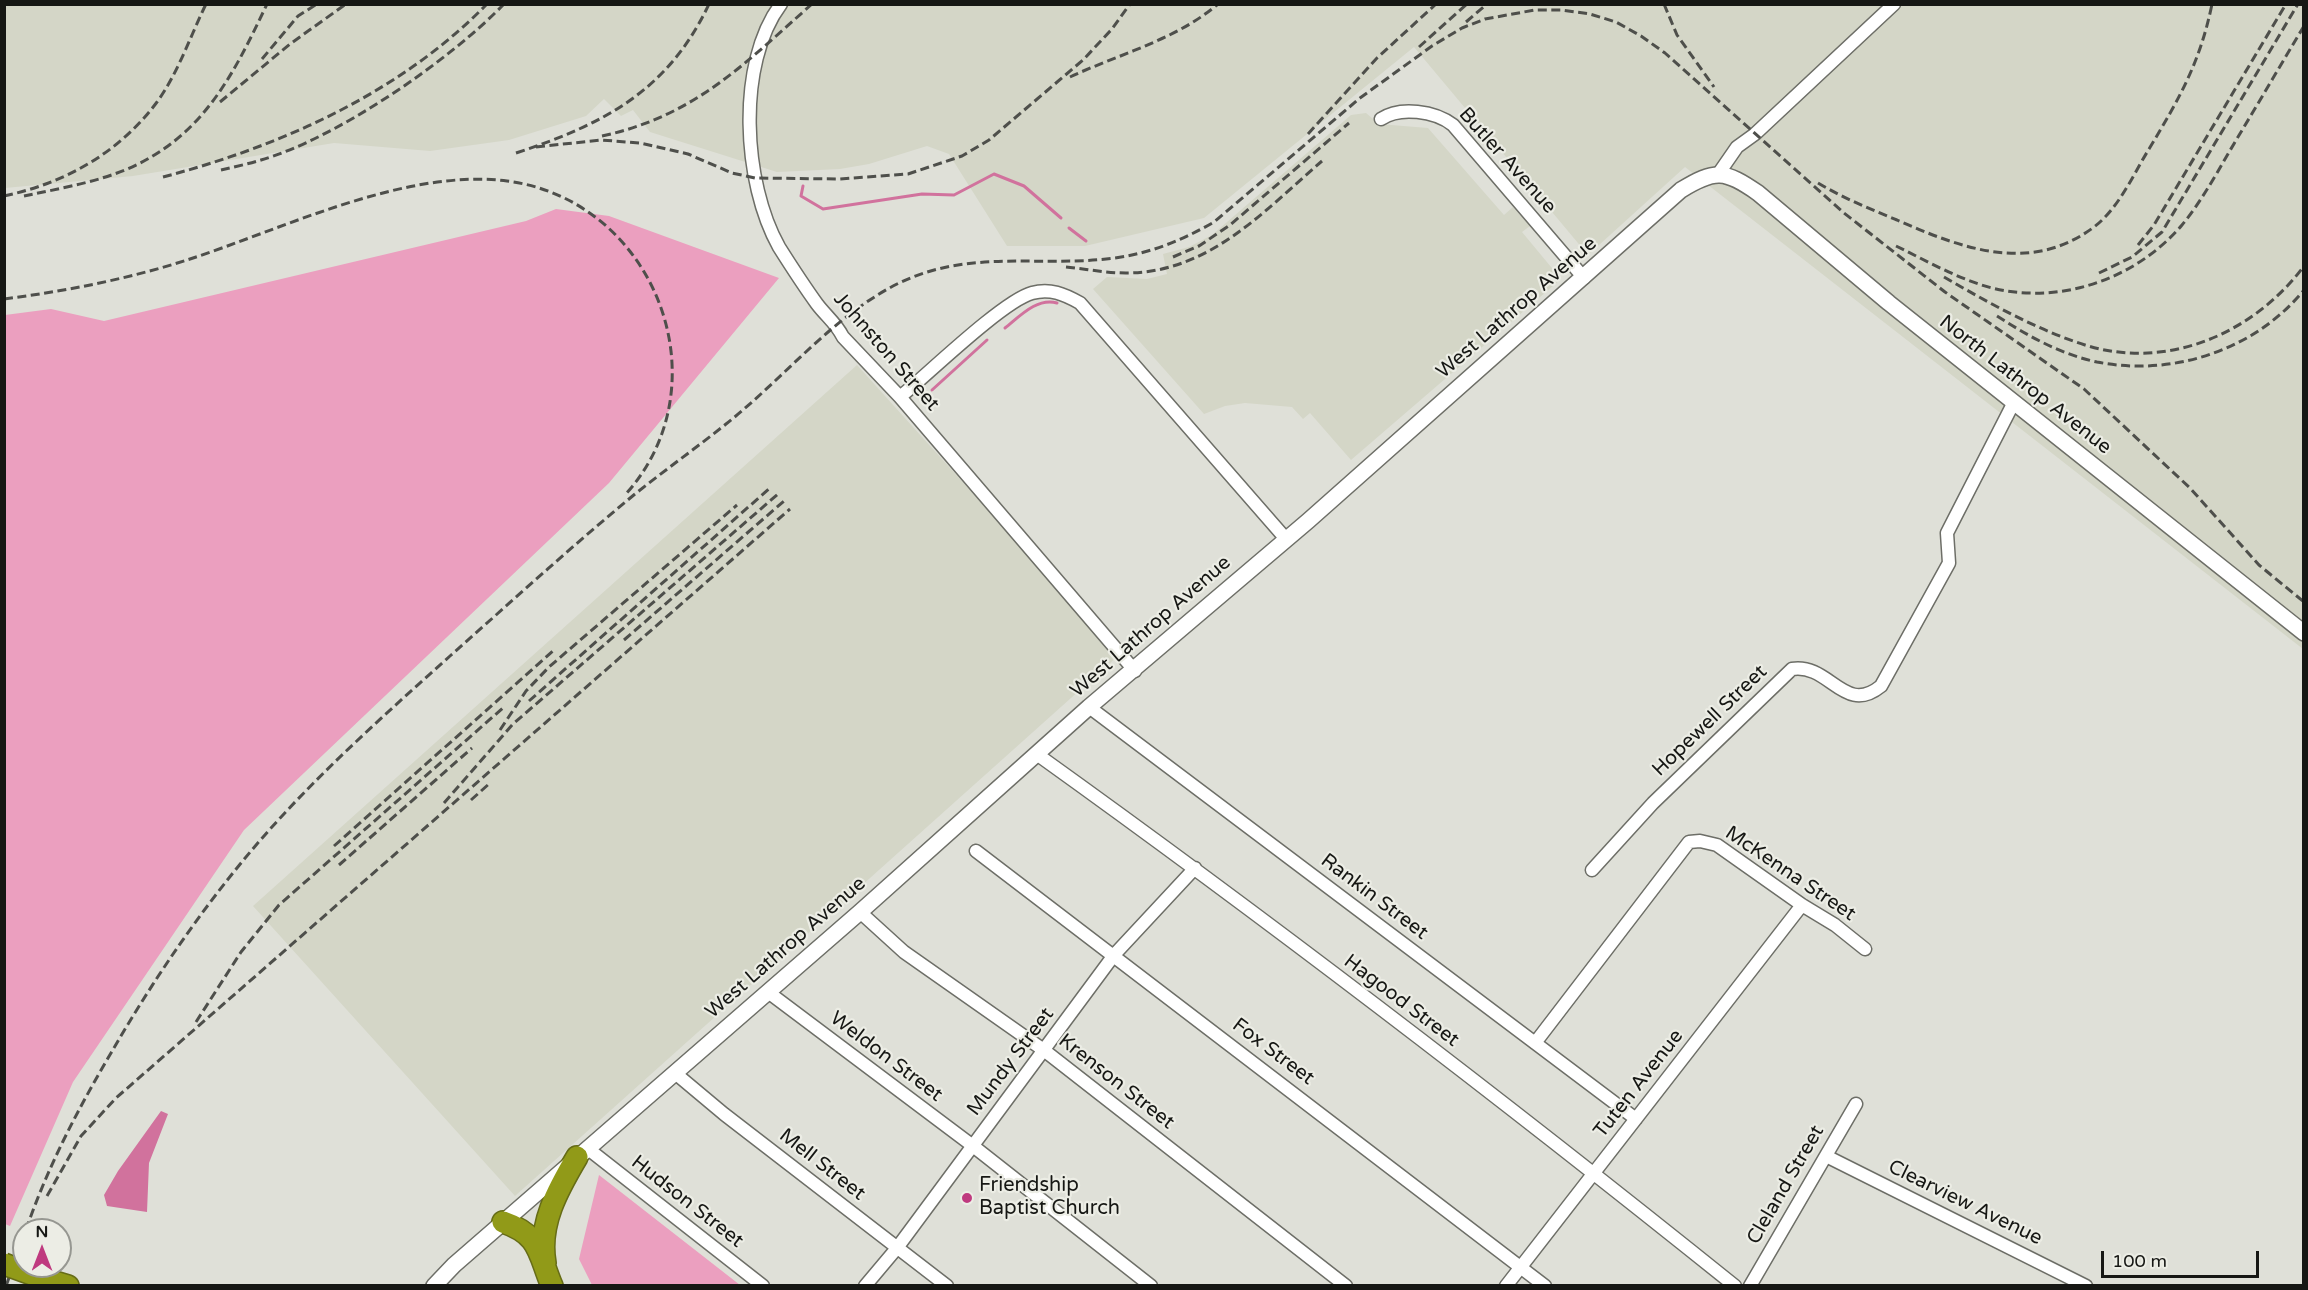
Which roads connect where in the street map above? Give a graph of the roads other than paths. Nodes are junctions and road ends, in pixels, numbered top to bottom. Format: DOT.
graph roads {
  1 [pos="781,4"];
  2 [pos="1894,4"];
  3 [pos="1381,119"];
  4 [pos="1719,173"];
  5 [pos="1584,278"];
  6 [pos="900,397"];
  7 [pos="2013,402"];
  8 [pos="1286,539"];
  9 [pos="2304,633"];
  10 [pos="1135,671"];
  11 [pos="1089,707"];
  12 [pos="1038,755"];
  13 [pos="976,851"];
  14 [pos="1195,868"];
  15 [pos="1592,870"];
  16 [pos="1802,905"];
  17 [pos="860,912"];
  18 [pos="1865,949"];
  19 [pos="1114,955"];
  20 [pos="768,992"];
  21 [pos="1535,1043"];
  22 [pos="1045,1051"];
  23 [pos="675,1073"];
  24 [pos="1856,1104"];
  25 [pos="1636,1119"];
  26 [pos="973,1146"];
  27 [pos="582,1153"];
  28 [pos="1826,1156"];
  29 [pos="1594,1173"];
  30 [pos="503,1222"];
  31 [pos="897,1248"];
  32 [pos="544,1263"];
  33 [pos="4,1264"];
  34 [pos="1520,1266"];
  35 [pos="60,1284"];
  36 [pos="434,1286"];
  37 [pos="552,1286"];
  38 [pos="763,1286"];
  39 [pos="865,1286"];
  40 [pos="946,1286"];
  41 [pos="1151,1286"];
  42 [pos="1346,1286"];
  43 [pos="1506,1286"];
  44 [pos="1545,1286"];
  45 [pos="1736,1286"];
  46 [pos="1750,1286"];
  47 [pos="2086,1286"];
  1 -- 6 [label="street, Johnston Street"];
  2 -- 4 [label="street"];
  3 -- 5 [label="street, Butler Avenue"];
  4 -- 5 [label="street, West Lathrop Avenue"];
  4 -- 7 [label="street, North Lathrop Avenue"];
  5 -- 8 [label="street, West Lathrop Avenue"];
  6 -- 8 [label="street"];
  6 -- 10 [label="street, Johnston Street"];
  7 -- 9 [label="street, North Lathrop Avenue"];
  7 -- 15 [label="street, Hopewell Street"];
  8 -- 10 [label="street, West Lathrop Avenue"];
  10 -- 11 [label="street, West Lathrop Avenue"];
  11 -- 12 [label="street, West Lathrop Avenue"];
  11 -- 21 [label="street, Rankin Street"];
  12 -- 14 [label="street, Hagood Street"];
  12 -- 17 [label="street, West Lathrop Avenue"];
  13 -- 19 [label="street, Fox Street"];
  14 -- 19 [label="street, Mundy Street"];
  14 -- 29 [label="street, Hagood Street"];
  16 -- 18 [label="street, McKenna Street"];
  16 -- 21 [label="street, McKenna Street"];
  16 -- 25 [label="street, Tuten Avenue"];
  17 -- 20 [label="street, West Lathrop Avenue"];
  17 -- 22 [label="street, Krenson Street"];
  19 -- 22 [label="street, Mundy Street"];
  19 -- 34 [label="street, Fox Street"];
  20 -- 23 [label="street, West Lathrop Avenue"];
  20 -- 26 [label="street, Weldon Street"];
  21 -- 25 [label="street, Rankin Street"];
  22 -- 26 [label="street, Mundy Street"];
  22 -- 42 [label="street, Krenson Street"];
  23 -- 27 [label="street, West Lathrop Avenue"];
  23 -- 31 [label="street, Mell Street"];
  24 -- 28 [label="street, Cleland Street"];
  25 -- 29 [label="street, Tuten Avenue"];
  26 -- 31 [label="street, Mundy Street"];
  26 -- 41 [label="street, Weldon Street"];
  27 -- 30 [label="street, West Lathrop Avenue"];
  27 -- 32 [label="highway"];
  27 -- 38 [label="street, Hudson Street"];
  28 -- 46 [label="street, Cleland Street"];
  28 -- 47 [label="street, Clearview Avenue"];
  29 -- 34 [label="street, Tuten Avenue"];
  29 -- 45 [label="street, Hagood Street"];
  30 -- 32 [label="highway"];
  30 -- 36 [label="street, West Lathrop Avenue"];
  31 -- 39 [label="street, Mundy Street"];
  31 -- 40 [label="street, Mell Street"];
  32 -- 37 [label="highway"];
  33 -- 35 [label="highway, bridge"];
  34 -- 43 [label="street, Tuten Avenue"];
  34 -- 44 [label="street, Fox Street"];
}
